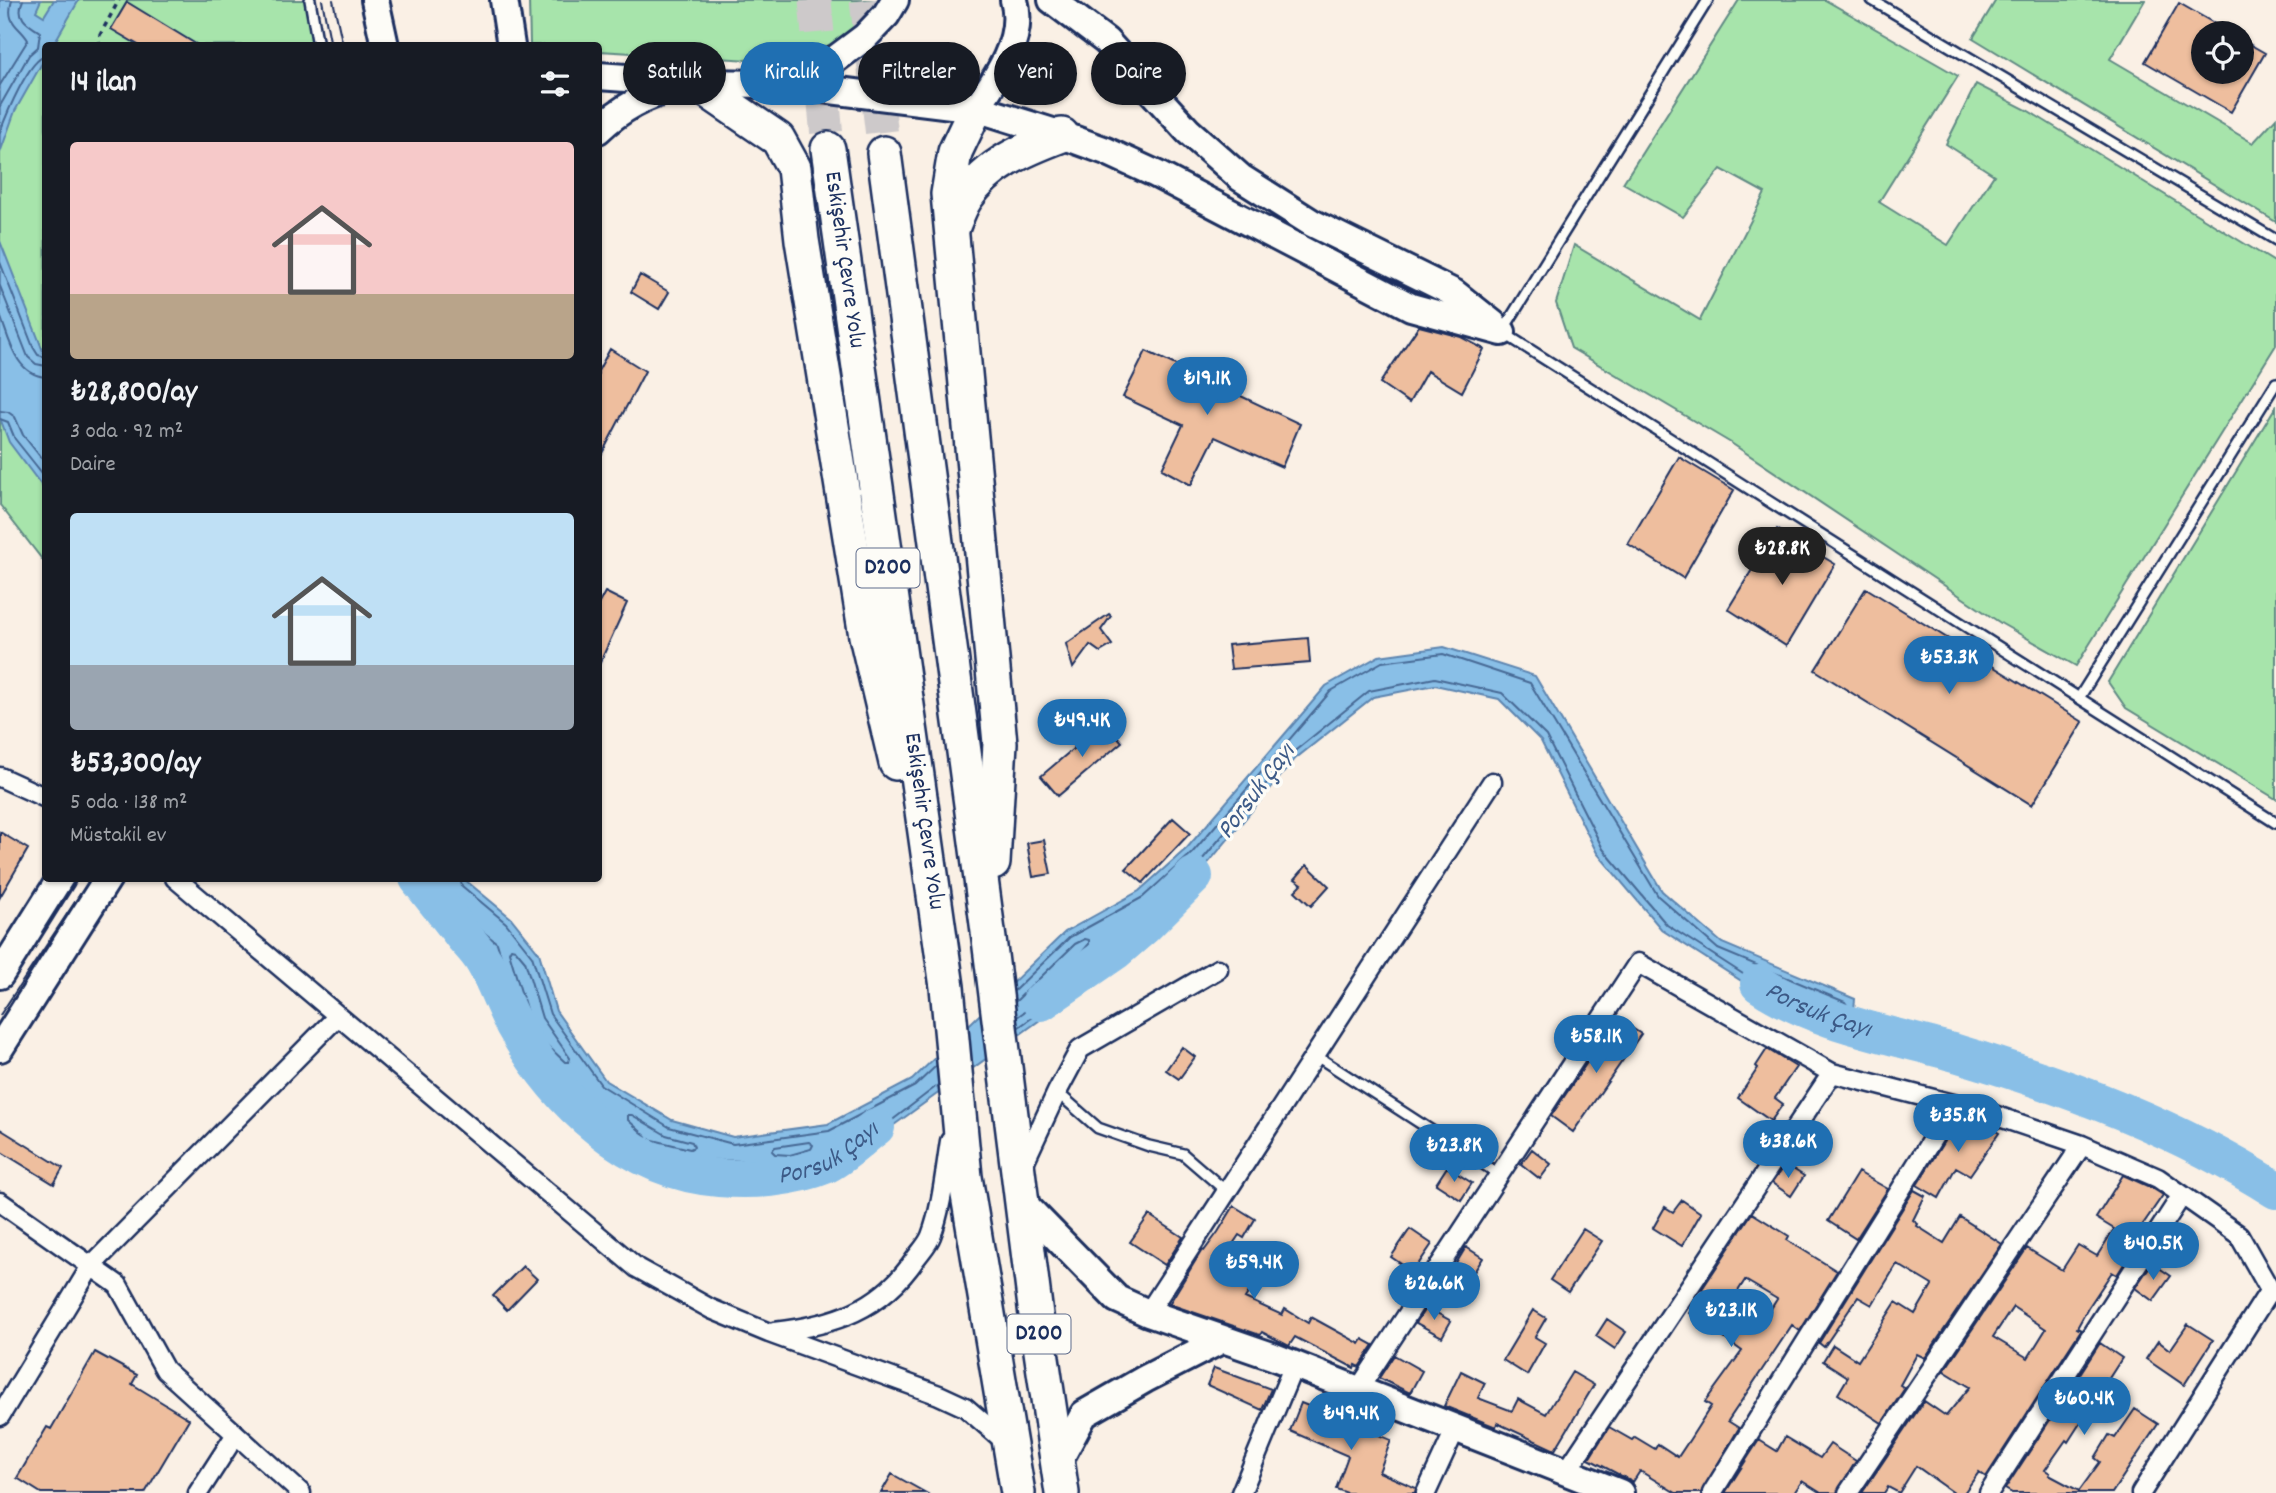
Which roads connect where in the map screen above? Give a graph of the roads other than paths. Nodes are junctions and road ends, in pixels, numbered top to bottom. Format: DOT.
graph roads {
  1 [pos="310,0"];
  2 [pos="504,0"];
  3 [pos="895,0"];
  4 [pos="1014,0"];
  5 [pos="1052,0"];
  6 [pos="1708,0"];
  7 [pos="1872,0"];
  8 [pos="380,23"];
  9 [pos="317,42"];
  10 [pos="398,42"];
  11 [pos="510,42"];
  12 [pos="844,53"];
  13 [pos="602,76"];
  14 [pos="623,78"];
  15 [pos="844,92"];
  16 [pos="726,103"];
  17 [pos="630,105"];
  18 [pos="976,108"];
  19 [pos="602,126"];
  20 [pos="1062,135"];
  21 [pos="828,149"];
  22 [pos="884,153"];
  23 [pos="951,231"];
  24 [pos="2276,240"];
  25 [pos="1503,332"];
  26 [pos="2276,383"];
  27 [pos="2079,698"];
  28 [pos="0,777"];
  29 [pos="1492,782"];
  30 [pos="42,796"];
  31 [pos="2276,822"];
  32 [pos="58,882"];
  33 [pos="105,882"];
  34 [pos="180,882"];
  35 [pos="989,939"];
  36 [pos="1218,969"];
  37 [pos="0,975"];
  38 [pos="947,987"];
  39 [pos="338,1016"];
  40 [pos="0,1048"];
  41 [pos="1315,1055"];
  42 [pos="1832,1073"];
  43 [pos="1057,1092"];
  44 [pos="957,1103"];
  45 [pos="1954,1104"];
  46 [pos="2082,1145"];
  47 [pos="1500,1175"];
  48 [pos="1020,1188"];
  49 [pos="1227,1192"];
  50 [pos="2182,1195"];
  51 [pos="0,1202"];
  52 [pos="91,1266"];
  53 [pos="1149,1313"];
  54 [pos="769,1333"];
  55 [pos="1223,1339"];
  56 [pos="1294,1365"];
  57 [pos="1358,1390"];
  58 [pos="0,1416"];
  59 [pos="1455,1430"];
  60 [pos="236,1434"];
  61 [pos="1009,1444"];
  62 [pos="1566,1472"];
  63 [pos="1059,1478"];
  64 [pos="297,1492"];
  65 [pos="198,1493"];
  66 [pos="1018,1493"];
  67 [pos="1241,1493"];
  68 [pos="1426,1493"];
  69 [pos="1620,1493"];
  70 [pos="1712,1493"];
  71 [pos="1848,1493"];
  72 [pos="1989,1493"];
  73 [pos="2141,1493"];
  1 -- 9 [label="lane"];
  2 -- 11 [label="street"];
  3 -- 12 [label="street"];
  4 -- 18 [label="street"];
  5 -- 25 [label="street"];
  6 -- 25 [label="lane"];
  7 -- 24 [label="lane"];
  8 -- 10 [label="street"];
  13 -- 14 [label="street"];
  15 -- 18 [label="street"];
  16 -- 38 [label="highway"];
  17 -- 19 [label="street"];
  18 -- 20 [label="street"];
  18 -- 23 [label="highway"];
  20 -- 23 [label="highway"];
  20 -- 25 [label="street"];
  21 -- 38 [label="highway, Eskişehir Çevre Yolu / D200"];
  22 -- 35 [label="highway, Eskişehir Çevre Yolu / D200"];
  23 -- 35 [label="highway"];
  25 -- 27 [label="lane"];
  26 -- 27 [label="lane"];
  27 -- 31 [label="lane"];
  28 -- 30 [label="street"];
  29 -- 41 [label="street"];
  32 -- 37 [label="street"];
  33 -- 40 [label="street"];
  34 -- 39 [label="street"];
  35 -- 48 [label="highway, Eskişehir Çevre Yolu / D200"];
  36 -- 43 [label="street"];
  38 -- 44 [label="highway, Eskişehir Çevre Yolu / D200"];
  39 -- 52 [label="street"];
  39 -- 54 [label="street"];
  41 -- 47 [label="lane"];
  41 -- 49 [label="street"];
  42 -- 45 [label="street"];
  42 -- 47 [label="street"];
  42 -- 62 [label="street"];
  43 -- 48 [label="street"];
  43 -- 49 [label="lane"];
  44 -- 54 [label="street"];
  44 -- 61 [label="highway, Eskişehir Çevre Yolu / D200"];
  45 -- 46 [label="street"];
  45 -- 70 [label="street"];
  46 -- 50 [label="street"];
  46 -- 71 [label="street"];
  47 -- 57 [label="street"];
  48 -- 53 [label="street"];
  48 -- 63 [label="highway, Eskişehir Çevre Yolu / D200"];
  49 -- 53 [label="street"];
  50 -- 72 [label="street"];
  50 -- 73 [label="street"];
  51 -- 52 [label="street"];
  52 -- 58 [label="street"];
  52 -- 60 [label="street"];
  53 -- 55 [label="street"];
  54 -- 61 [label="street"];
  55 -- 56 [label="street"];
  55 -- 63 [label="street"];
  56 -- 57 [label="street"];
  56 -- 67 [label="street"];
  57 -- 59 [label="street"];
  59 -- 62 [label="street"];
  59 -- 68 [label="street"];
  60 -- 64 [label="street"];
  60 -- 65 [label="street"];
  61 -- 66 [label="highway, Eskişehir Çevre Yolu / D200"];
  62 -- 69 [label="street"];
}
